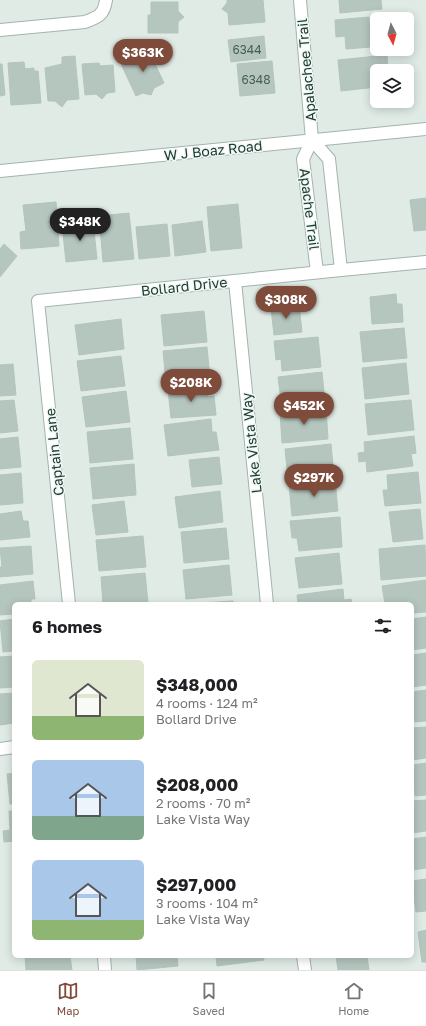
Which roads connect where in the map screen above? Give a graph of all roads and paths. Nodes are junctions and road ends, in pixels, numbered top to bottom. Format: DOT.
graph roads {
  1 [pos="106,0"];
  2 [pos="300,0"];
  3 [pos="0,30"];
  4 [pos="426,129"];
  5 [pos="312,140"];
  6 [pos="0,171"];
  7 [pos="426,262"];
  8 [pos="341,270"];
  9 [pos="317,272"];
  10 [pos="235,281"];
  11 [pos="38,301"];
  12 [pos="69,602"];
  13 [pos="267,602"];
  14 [pos="12,747"];
  15 [pos="0,749"];
  16 [pos="104,958"];
  17 [pos="303,958"];
  18 [pos="105,970"];
  19 [pos="305,970"];
  1 -- 3 [label="street"];
  2 -- 5 [label="street, Apalachee Trail"];
  4 -- 5 [label="street, W J Boaz Road"];
  5 -- 6 [label="street, W J Boaz Road"];
  5 -- 8 [label="street, Apache Trail"];
  5 -- 9 [label="street, Apache Trail"];
  7 -- 8 [label="street, Bollard Drive"];
  8 -- 9 [label="street, Bollard Drive"];
  9 -- 10 [label="street, Bollard Drive"];
  10 -- 11 [label="street, Bollard Drive"];
  10 -- 13 [label="street, Lake Vista Way"];
  11 -- 12 [label="street, Captain Lane"];
  14 -- 15 [label="street"];
  16 -- 18 [label="street"];
  17 -- 19 [label="street"];
}
